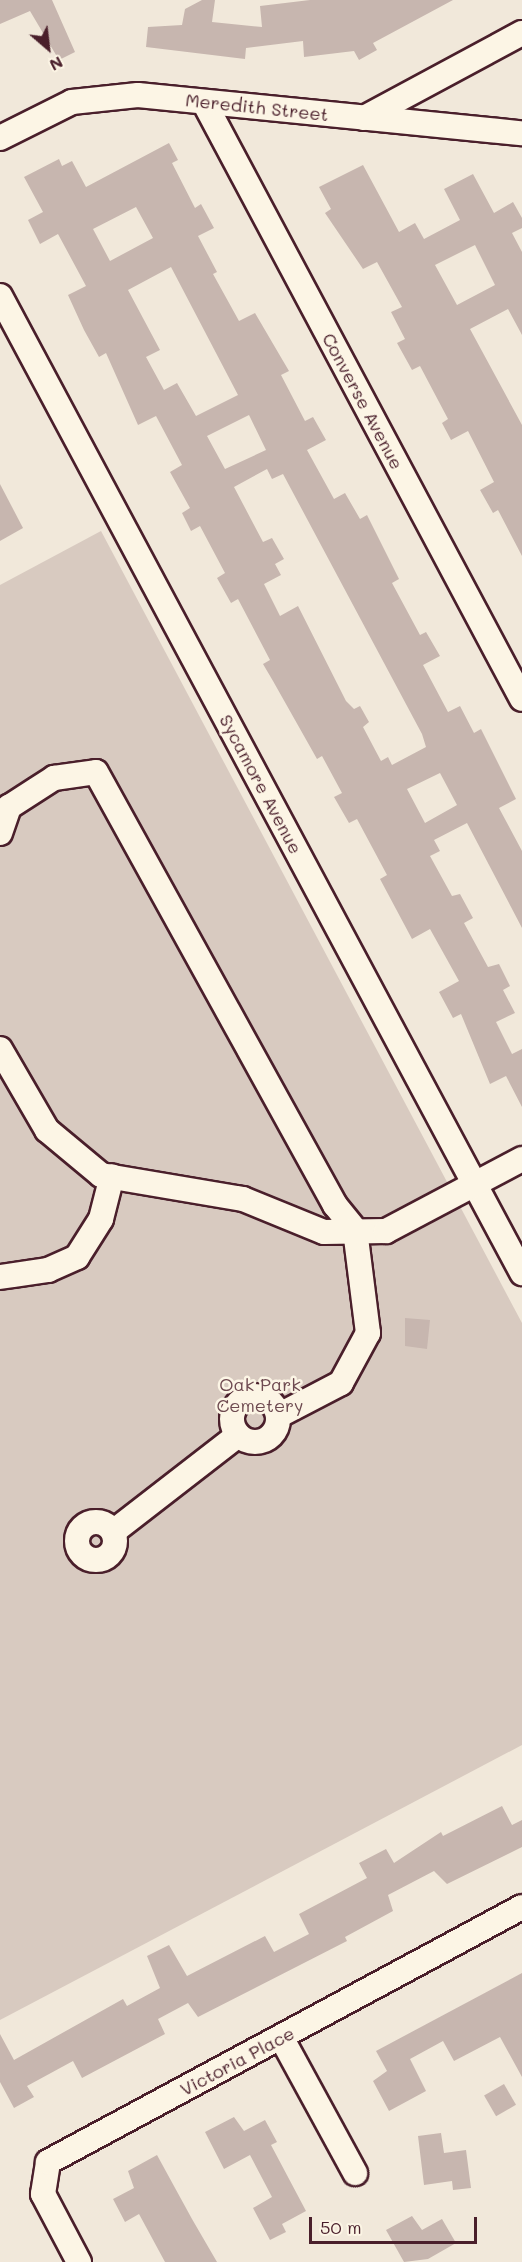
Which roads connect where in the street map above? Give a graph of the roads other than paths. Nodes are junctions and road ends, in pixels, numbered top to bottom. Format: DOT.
graph roads {
  1 [pos="522,33"];
  2 [pos="204,102"];
  3 [pos="364,118"];
  4 [pos="522,133"];
  5 [pos="0,138"];
  6 [pos="0,296"];
  7 [pos="522,699"];
  8 [pos="4,802"];
  9 [pos="0,833"];
  10 [pos="0,1050"];
  11 [pos="522,1159"];
  12 [pos="112,1176"];
  13 [pos="474,1184"];
  14 [pos="355,1230"];
  15 [pos="522,1273"];
  16 [pos="0,1277"];
  17 [pos="278,1416"];
  18 [pos="238,1435"];
  19 [pos="113,1532"];
  20 [pos="522,1907"];
  21 [pos="281,2037"];
  22 [pos="355,2173"];
  23 [pos="79,2262"];
  1 -- 3 [label="street"];
  2 -- 3 [label="street, Meredith Street"];
  2 -- 5 [label="street, Meredith Street"];
  2 -- 7 [label="street, Converse Avenue"];
  3 -- 4 [label="street, Meredith Street"];
  6 -- 13 [label="street, Sycamore Avenue"];
  8 -- 9 [label="street"];
  8 -- 14 [label="street"];
  10 -- 12 [label="street"];
  11 -- 13 [label="street"];
  12 -- 14 [label="street"];
  12 -- 16 [label="street"];
  13 -- 14 [label="street"];
  13 -- 15 [label="street, Sycamore Avenue"];
  14 -- 17 [label="street"];
  17 -- 18 [label="street"];
  17 -- 18 [label="street"];
  18 -- 19 [label="street"];
  20 -- 21 [label="street, Victoria Place"];
  21 -- 22 [label="street"];
  21 -- 23 [label="street, Victoria Place"];
}
